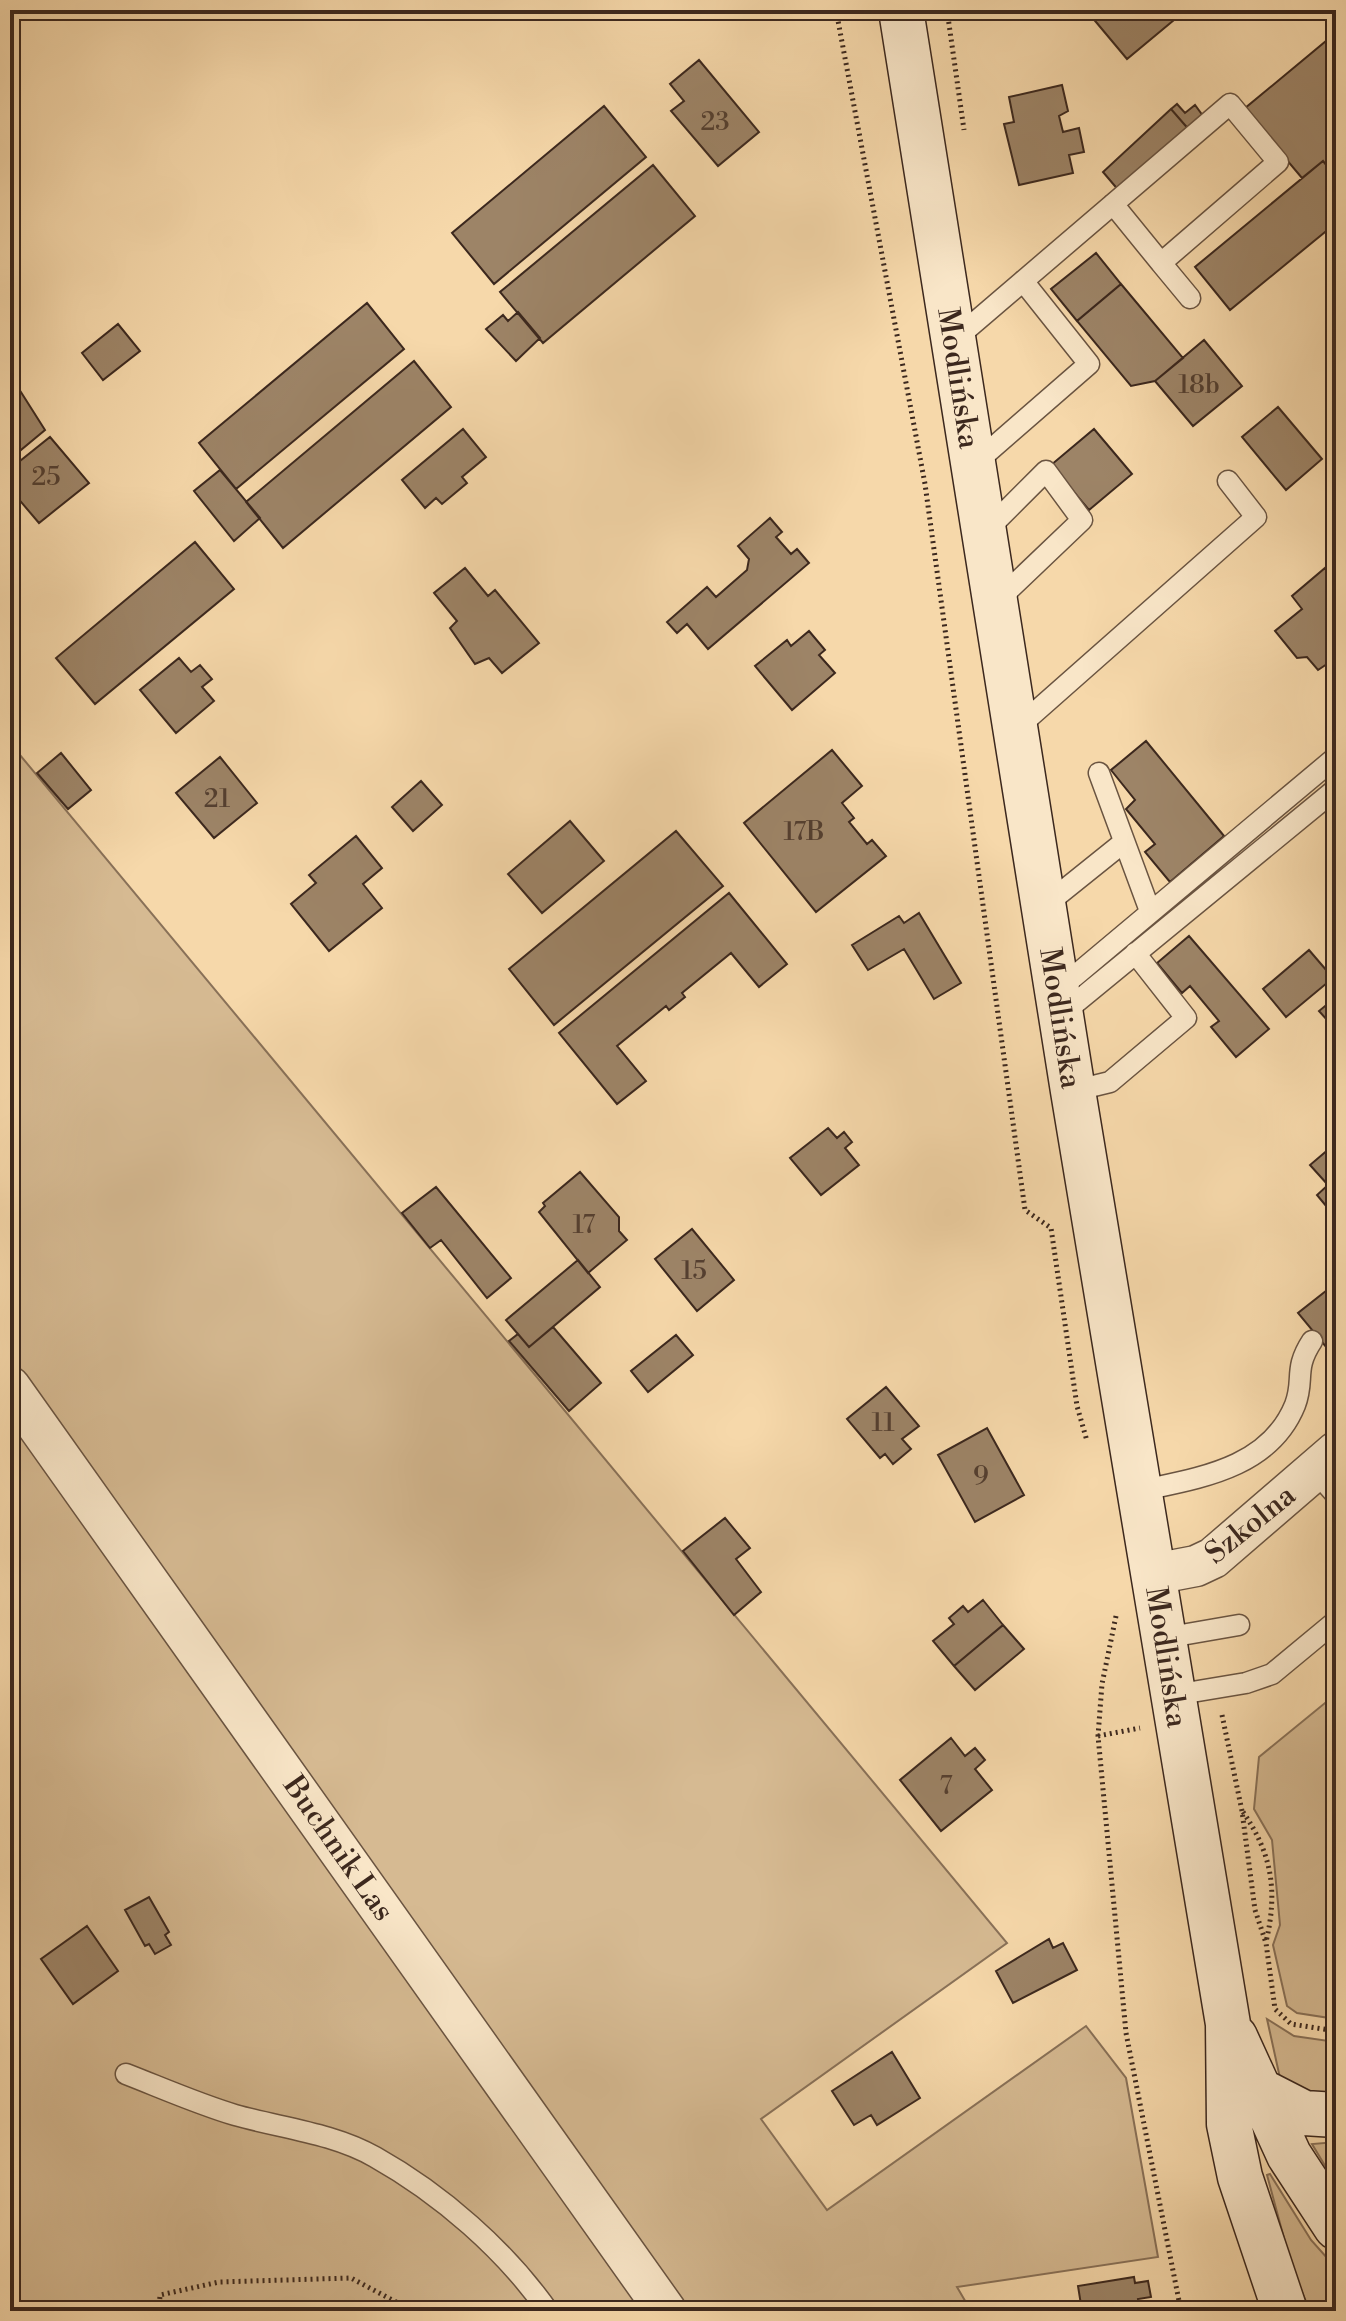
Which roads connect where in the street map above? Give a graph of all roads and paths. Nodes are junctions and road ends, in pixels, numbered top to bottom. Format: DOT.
graph roads {
  1 [pos="836,10"];
  2 [pos="901,10"];
  3 [pos="1113,204"];
  4 [pos="1161,263"];
  5 [pos="1023,281"];
  6 [pos="1190,298"];
  7 [pos="953,341"];
  8 [pos="973,465"];
  9 [pos="1228,481"];
  10 [pos="983,533"];
  11 [pos="995,603"];
  12 [pos="1016,729"];
  13 [pos="1336,757"];
  14 [pos="1099,773"];
  15 [pos="1336,789"];
  16 [pos="1124,842"];
  17 [pos="1043,907"];
  18 [pos="1150,911"];
  19 [pos="1135,953"];
  20 [pos="1060,1002"];
  21 [pos="1073,1091"];
  22 [pos="1312,1341"];
  23 [pos="10,1387"];
  24 [pos="1089,1447"];
  25 [pos="1329,1473"];
  26 [pos="1139,1491"];
  27 [pos="1154,1574"];
  28 [pos="1115,1605"];
  29 [pos="1336,1621"];
  30 [pos="1239,1625"];
  31 [pos="1164,1638"];
  32 [pos="1174,1695"];
  33 [pos="1222,1717"];
  34 [pos="1140,1728"];
  35 [pos="1098,1736"];
  36 [pos="1242,1811"];
  37 [pos="1266,1943"];
  38 [pos="1228,2024"];
  39 [pos="1336,2031"];
  40 [pos="126,2074"];
  41 [pos="1261,2091"];
  42 [pos="1336,2115"];
  43 [pos="1336,2227"];
  44 [pos="159,2311"];
  45 [pos="413,2311"];
  46 [pos="548,2311"];
  47 [pos="666,2311"];
  48 [pos="1181,2311"];
  49 [pos="1285,2311"];
  1 -- 24 [label="path"];
  2 -- 7 [label="main road, Modlińska"];
  3 -- 4 [label="lane"];
  3 -- 4 [label="lane"];
  3 -- 5 [label="lane"];
  4 -- 6 [label="lane"];
  5 -- 7 [label="lane"];
  5 -- 8 [label="lane"];
  7 -- 8 [label="main road, Modlińska"];
  8 -- 10 [label="main road, Modlińska"];
  9 -- 12 [label="lane"];
  10 -- 11 [label="main road, Modlińska"];
  10 -- 11 [label="lane"];
  11 -- 12 [label="main road, Modlińska"];
  12 -- 17 [label="main road, Modlińska"];
  13 -- 18 [label="lane"];
  14 -- 16 [label="lane"];
  15 -- 19 [label="lane"];
  16 -- 17 [label="lane"];
  16 -- 18 [label="lane"];
  17 -- 20 [label="main road, Modlińska"];
  18 -- 20 [label="lane"];
  19 -- 20 [label="lane"];
  19 -- 21 [label="lane"];
  20 -- 21 [label="main road, Modlińska"];
  21 -- 26 [label="main road, Modlińska"];
  22 -- 26 [label="lane"];
  23 -- 47 [label="street, Buchnik Las"];
  25 -- 27 [label="street, Szkolna"];
  26 -- 27 [label="main road, Modlińska"];
  27 -- 31 [label="main road, Modlińska"];
  28 -- 35 [label="path"];
  29 -- 32 [label="lane"];
  30 -- 31 [label="lane"];
  31 -- 32 [label="main road, Modlińska"];
  32 -- 38 [label="main road, Modlińska"];
  33 -- 36 [label="path"];
  34 -- 35 [label="path"];
  35 -- 48 [label="path"];
  36 -- 37 [label="path"];
  36 -- 37 [label="path"];
  37 -- 39 [label="path"];
  38 -- 41 [label="main road, Modlińska"];
  38 -- 49 [label="main road, Modlińska"];
  40 -- 46 [label="lane"];
  41 -- 42 [label="main road"];
  41 -- 43 [label="main road, Modlińska"];
  44 -- 45 [label="path"];
}
